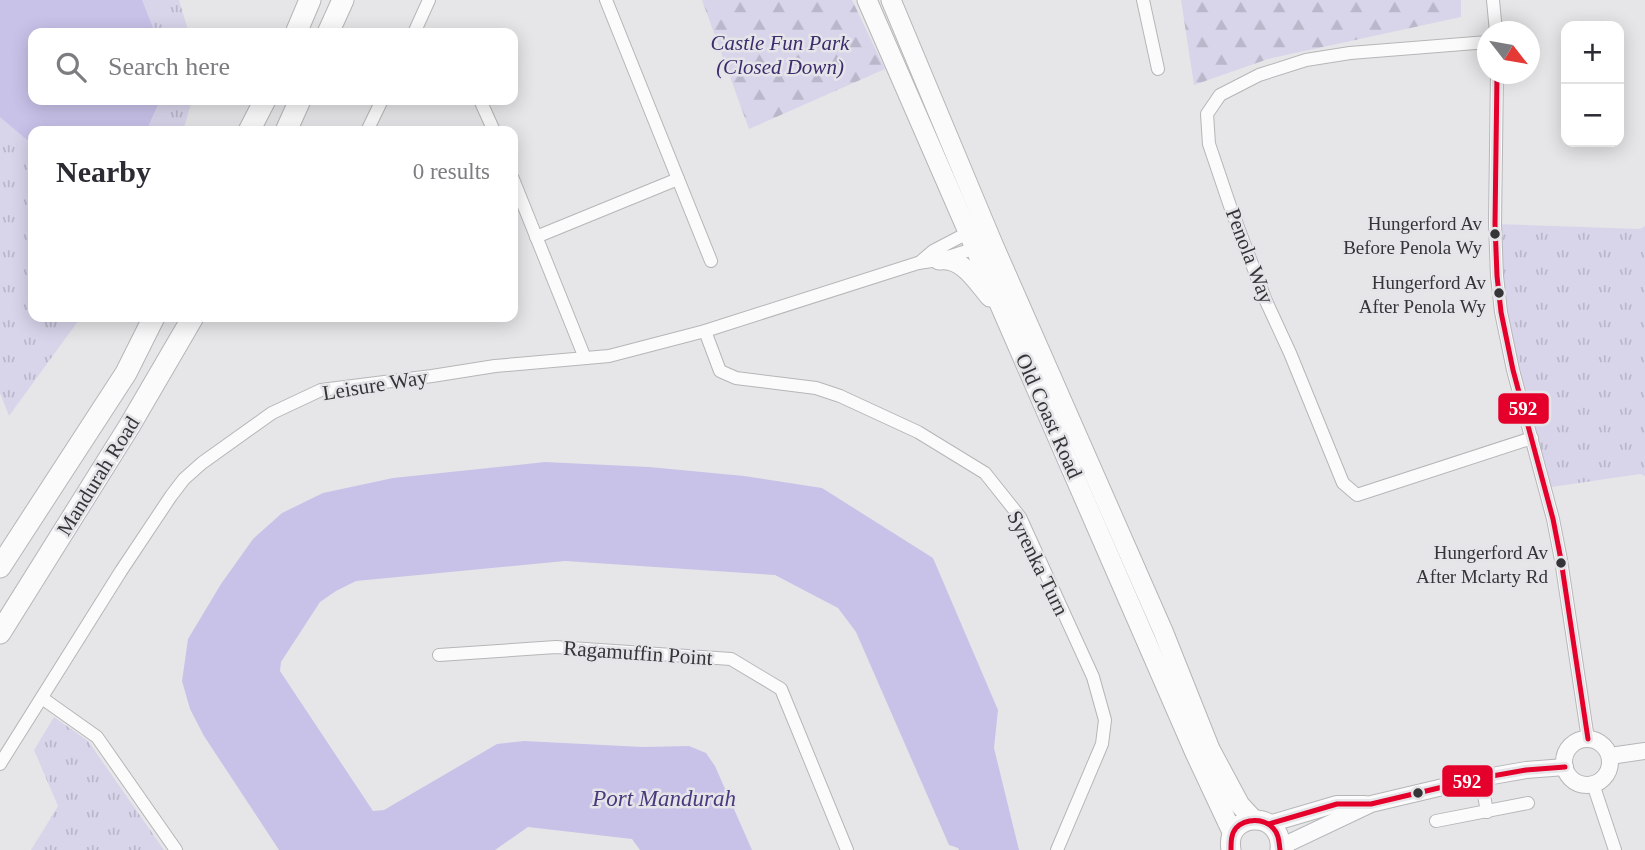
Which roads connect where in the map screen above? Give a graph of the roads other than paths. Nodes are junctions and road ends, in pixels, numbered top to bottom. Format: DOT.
graph roads {
  1 [pos="310,0"];
  2 [pos="343,0"];
  3 [pos="429,0"];
  4 [pos="606,0"];
  5 [pos="867,0"];
  6 [pos="891,0"];
  7 [pos="1143,0"];
  8 [pos="1493,0"];
  9 [pos="1495,21"];
  10 [pos="298,28"];
  11 [pos="330,28"];
  12 [pos="416,28"];
  13 [pos="1477,42"];
  14 [pos="1158,69"];
  15 [pos="1497,84"];
  16 [pos="262,105"];
  17 [pos="298,105"];
  18 [pos="380,105"];
  19 [pos="482,105"];
  20 [pos="252,126"];
  21 [pos="288,126"];
  22 [pos="369,126"];
  23 [pos="492,126"];
  24 [pos="678,179"];
  25 [pos="518,192"];
  26 [pos="536,237"];
  27 [pos="980,237"];
  28 [pos="939,260"];
  29 [pos="711,261"];
  30 [pos="918,263"];
  31 [pos="152,322"];
  32 [pos="190,322"];
  33 [pos="1010,327"];
  34 [pos="705,331"];
  35 [pos="585,358"];
  36 [pos="1532,438"];
  37 [pos="0,567"];
  38 [pos="0,633"];
  39 [pos="439,655"];
  40 [pos="42,698"];
  41 [pos="1588,739"];
  42 [pos="1645,751"];
  43 [pos="1609,756"];
  44 [pos="0,764"];
  45 [pos="1565,767"];
  46 [pos="1481,778"];
  47 [pos="1593,784"];
  48 [pos="1528,803"];
  49 [pos="1371,804"];
  50 [pos="1487,812"];
  51 [pos="1436,821"];
  52 [pos="1261,822"];
  53 [pos="1228,844"];
  54 [pos="176,850"];
  55 [pos="847,850"];
  56 [pos="1057,850"];
  57 [pos="1280,850"];
  58 [pos="1615,850"];
  1 -- 10 [label="highway"];
  2 -- 11 [label="highway"];
  3 -- 12 [label="street"];
  4 -- 24 [label="street"];
  5 -- 27 [label="main road, Old Coast Road"];
  6 -- 27 [label="main road, Old Coast Road"];
  7 -- 14 [label="street"];
  8 -- 9 [label="street"];
  13 -- 36 [label="street, Penola Way"];
  15 -- 36 [label="street"];
  16 -- 20 [label="highway"];
  17 -- 21 [label="highway"];
  18 -- 22 [label="street"];
  19 -- 23 [label="street"];
  24 -- 26 [label="street"];
  24 -- 29 [label="street"];
  25 -- 26 [label="street"];
  26 -- 35 [label="street"];
  27 -- 28 [label="street, Leisure Way"];
  27 -- 30 [label="street, Leisure Way"];
  27 -- 33 [label="main road, Old Coast Road"];
  27 -- 52 [label="main road, Old Coast Road"];
  28 -- 30 [label="street, Leisure Way"];
  28 -- 33 [label="main road"];
  30 -- 34 [label="street, Leisure Way"];
  31 -- 37 [label="highway, Mandurah Road"];
  32 -- 38 [label="highway, Mandurah Road"];
  33 -- 53 [label="main road, Old Coast Road"];
  34 -- 35 [label="street, Leisure Way"];
  34 -- 56 [label="street, Syrenka Turn"];
  35 -- 40 [label="street, Leisure Way"];
  36 -- 41 [label="street"];
  39 -- 55 [label="street, Ragamuffin Point"];
  40 -- 44 [label="street, Leisure Way"];
  40 -- 54 [label="street"];
  41 -- 43 [label="street"];
  41 -- 45 [label="street"];
  42 -- 43 [label="street"];
  43 -- 47 [label="street"];
  45 -- 46 [label="street"];
  45 -- 47 [label="street"];
  46 -- 49 [label="street"];
  46 -- 50 [label="street"];
  47 -- 58 [label="street"];
  48 -- 50 [label="street"];
  49 -- 52 [label="street"];
  49 -- 57 [label="street"];
  50 -- 51 [label="street"];
  52 -- 53 [label="main road, Old Coast Road"];
  52 -- 57 [label="main road, Old Coast Road"];
}
